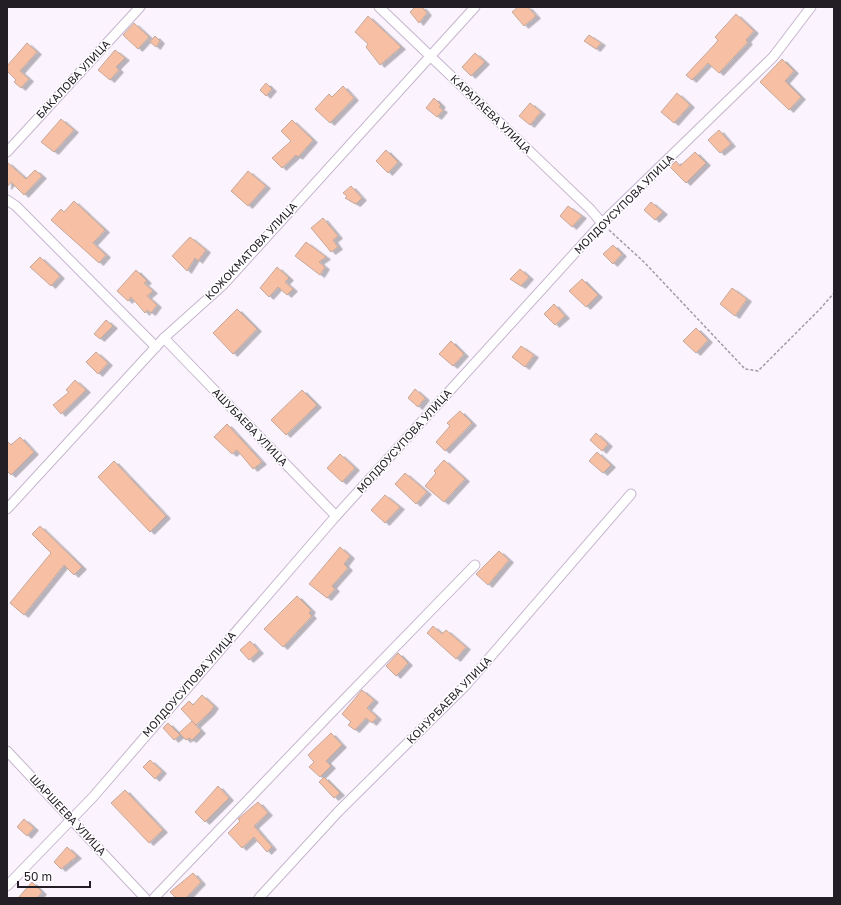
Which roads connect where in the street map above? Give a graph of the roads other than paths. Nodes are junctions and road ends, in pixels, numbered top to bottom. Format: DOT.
graph roads {
  1 [pos="140,7"];
  2 [pos="379,7"];
  3 [pos="475,7"];
  4 [pos="811,7"];
  5 [pos="429,55"];
  6 [pos="7,152"];
  7 [pos="7,200"];
  8 [pos="602,223"];
  9 [pos="164,338"];
  10 [pos="156,347"];
  11 [pos="631,494"];
  12 [pos="7,509"];
  13 [pos="336,516"];
  14 [pos="475,565"];
  15 [pos="7,751"];
  16 [pos="72,818"];
  17 [pos="7,886"];
  18 [pos="146,898"];
  19 [pos="154,898"];
  20 [pos="259,898"];
  1 -- 6 [label="street, БАКАЛОВА УЛИЦА"];
  2 -- 5 [label="street, КАРАЛАЕВА УЛИЦА"];
  3 -- 5 [label="street, КОЖОКМАТОВА УЛИЦА"];
  4 -- 8 [label="street, МОЛДОУСУПОВА УЛИЦА"];
  5 -- 8 [label="street, КАРАЛАЕВА УЛИЦА"];
  5 -- 9 [label="street, КОЖОКМАТОВА УЛИЦА"];
  7 -- 10 [label="street"];
  8 -- 13 [label="street, МОЛДОУСУПОВА УЛИЦА"];
  9 -- 10 [label="street, КОЖОКМАТОВА УЛИЦА"];
  9 -- 13 [label="street, АШУБАЕВА УЛИЦА"];
  10 -- 12 [label="street, КОЖОКМАТОВА УЛИЦА"];
  11 -- 20 [label="street, КОНУРБАЕВА УЛИЦА"];
  13 -- 16 [label="street, МОЛДОУСУПОВА УЛИЦА"];
  14 -- 19 [label="street"];
  15 -- 16 [label="street, ШАРШЕЕВА УЛИЦА"];
  16 -- 17 [label="street, МОЛДОУСУПОВА УЛИЦА"];
  16 -- 18 [label="street, ШАРШЕЕВА УЛИЦА"];
}
